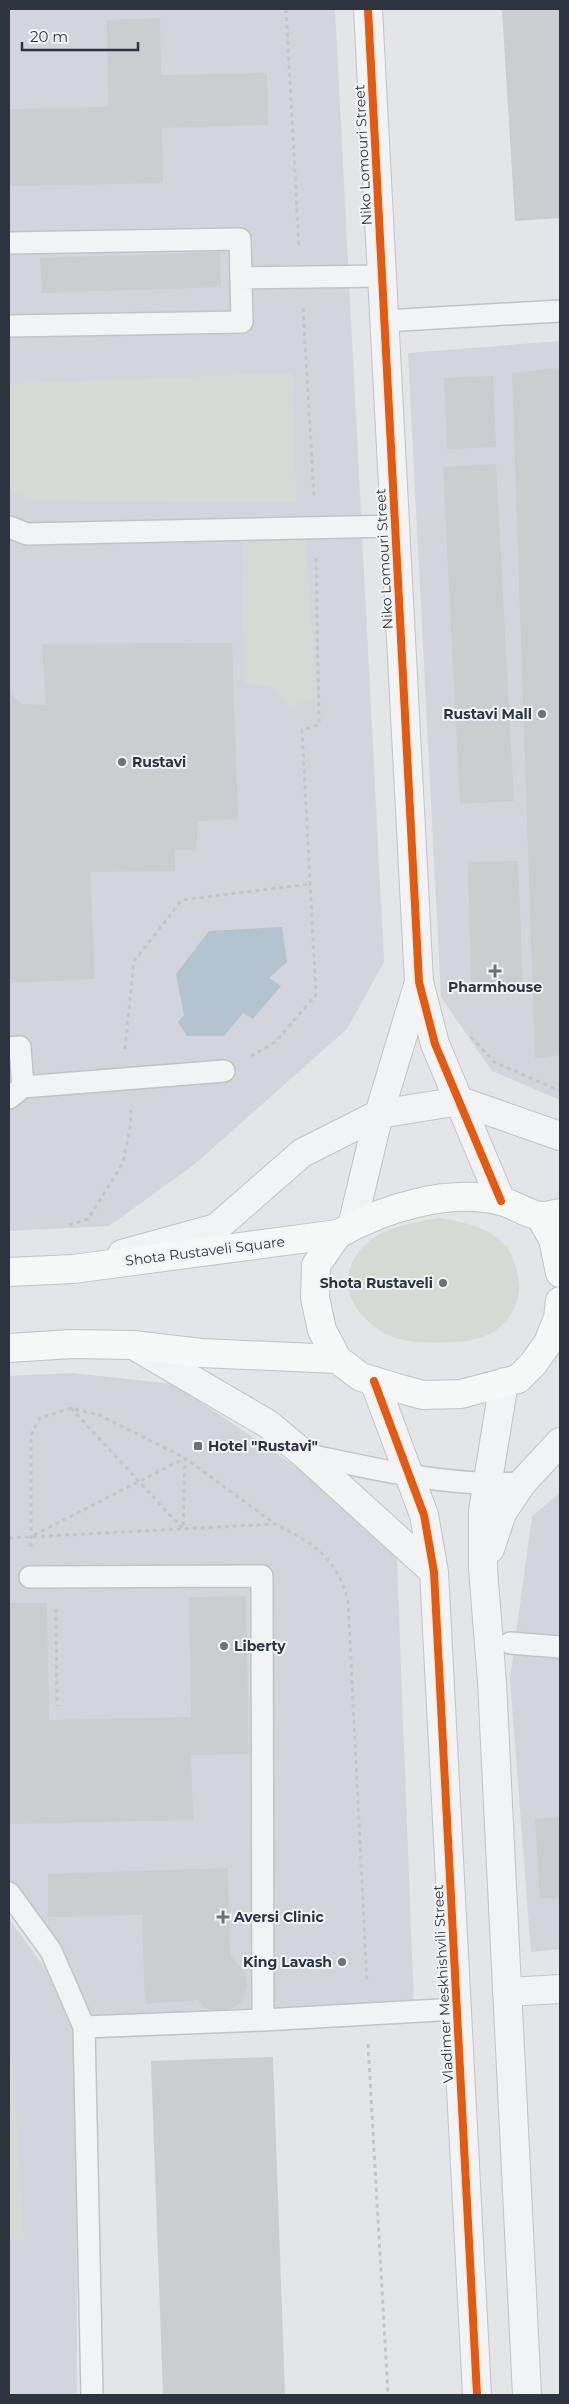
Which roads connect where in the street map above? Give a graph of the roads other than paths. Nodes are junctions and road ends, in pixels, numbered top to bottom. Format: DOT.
graph roads {
  1 [pos="368,9"];
  2 [pos="9,243"];
  3 [pos="382,276"];
  4 [pos="242,278"];
  5 [pos="560,312"];
  6 [pos="384,321"];
  7 [pos="9,326"];
  8 [pos="395,526"];
  9 [pos="9,527"];
  10 [pos="419,982"];
  11 [pos="9,1048"];
  12 [pos="224,1071"];
  13 [pos="16,1092"];
  14 [pos="460,1101"];
  15 [pos="379,1114"];
  16 [pos="560,1136"];
  17 [pos="501,1201"];
  18 [pos="550,1215"];
  19 [pos="345,1230"];
  20 [pos="73,1269"];
  21 [pos="9,1272"];
  22 [pos="560,1272"];
  23 [pos="560,1301"];
  24 [pos="133,1345"];
  25 [pos="9,1348"];
  26 [pos="337,1359"];
  27 [pos="533,1364"];
  28 [pos="560,1364"];
  29 [pos="374,1381"];
  30 [pos="504,1382"];
  31 [pos="560,1442"];
  32 [pos="304,1454"];
  33 [pos="410,1476"];
  34 [pos="522,1483"];
  35 [pos="486,1485"];
  36 [pos="483,1569"];
  37 [pos="434,1572"];
  38 [pos="30,1577"];
  39 [pos="510,1644"];
  40 [pos="560,1647"];
  41 [pos="9,1893"];
  42 [pos="560,1989"];
  43 [pos="506,1992"];
  44 [pos="457,2009"];
  45 [pos="263,2020"];
  46 [pos="84,2027"];
  47 [pos="92,2395"];
  48 [pos="477,2395"];
  49 [pos="527,2395"];
  1 -- 3 [label="street, Niko Lomouri Street"];
  2 -- 4 [label="lane"];
  3 -- 4 [label="lane"];
  3 -- 6 [label="street, Niko Lomouri Street"];
  4 -- 7 [label="lane"];
  5 -- 6 [label="lane"];
  6 -- 8 [label="street, Niko Lomouri Street"];
  8 -- 9 [label="lane"];
  8 -- 10 [label="street, Niko Lomouri Street"];
  10 -- 14 [label="street, Niko Lomouri Street"];
  10 -- 15 [label="street, Niko Lomouri Street"];
  11 -- 13 [label="lane"];
  12 -- 13 [label="lane"];
  14 -- 15 [label="street"];
  14 -- 16 [label="street"];
  14 -- 17 [label="street"];
  15 -- 19 [label="street"];
  15 -- 20 [label="street"];
  17 -- 18 [label="main road, Shota Rustaveli Square"];
  17 -- 19 [label="main road, Shota Rustaveli Square"];
  18 -- 22 [label="main road, Shota Rustaveli Square"];
  19 -- 20 [label="main road, Shota Rustaveli Square"];
  19 -- 26 [label="main road"];
  20 -- 21 [label="main road, Shota Rustaveli Square"];
  23 -- 27 [label="main road"];
  24 -- 25 [label="main road"];
  24 -- 26 [label="main road"];
  24 -- 32 [label="street"];
  26 -- 29 [label="main road"];
  27 -- 28 [label="main road"];
  27 -- 30 [label="main road"];
  29 -- 30 [label="main road"];
  29 -- 33 [label="street"];
  30 -- 35 [label="street"];
  31 -- 34 [label="street"];
  32 -- 33 [label="lane"];
  32 -- 37 [label="street"];
  33 -- 35 [label="lane"];
  33 -- 37 [label="street"];
  34 -- 35 [label="lane"];
  34 -- 36 [label="street"];
  35 -- 36 [label="street"];
  36 -- 43 [label="street"];
  37 -- 44 [label="street, Vladimer Meskhishvili Street"];
  38 -- 45 [label="lane"];
  39 -- 40 [label="lane"];
  41 -- 46 [label="lane"];
  42 -- 43 [label="street"];
  43 -- 49 [label="street"];
  44 -- 45 [label="lane"];
  44 -- 48 [label="street, Vladimer Meskhishvili Street"];
  45 -- 46 [label="lane"];
  46 -- 47 [label="lane"];
}
